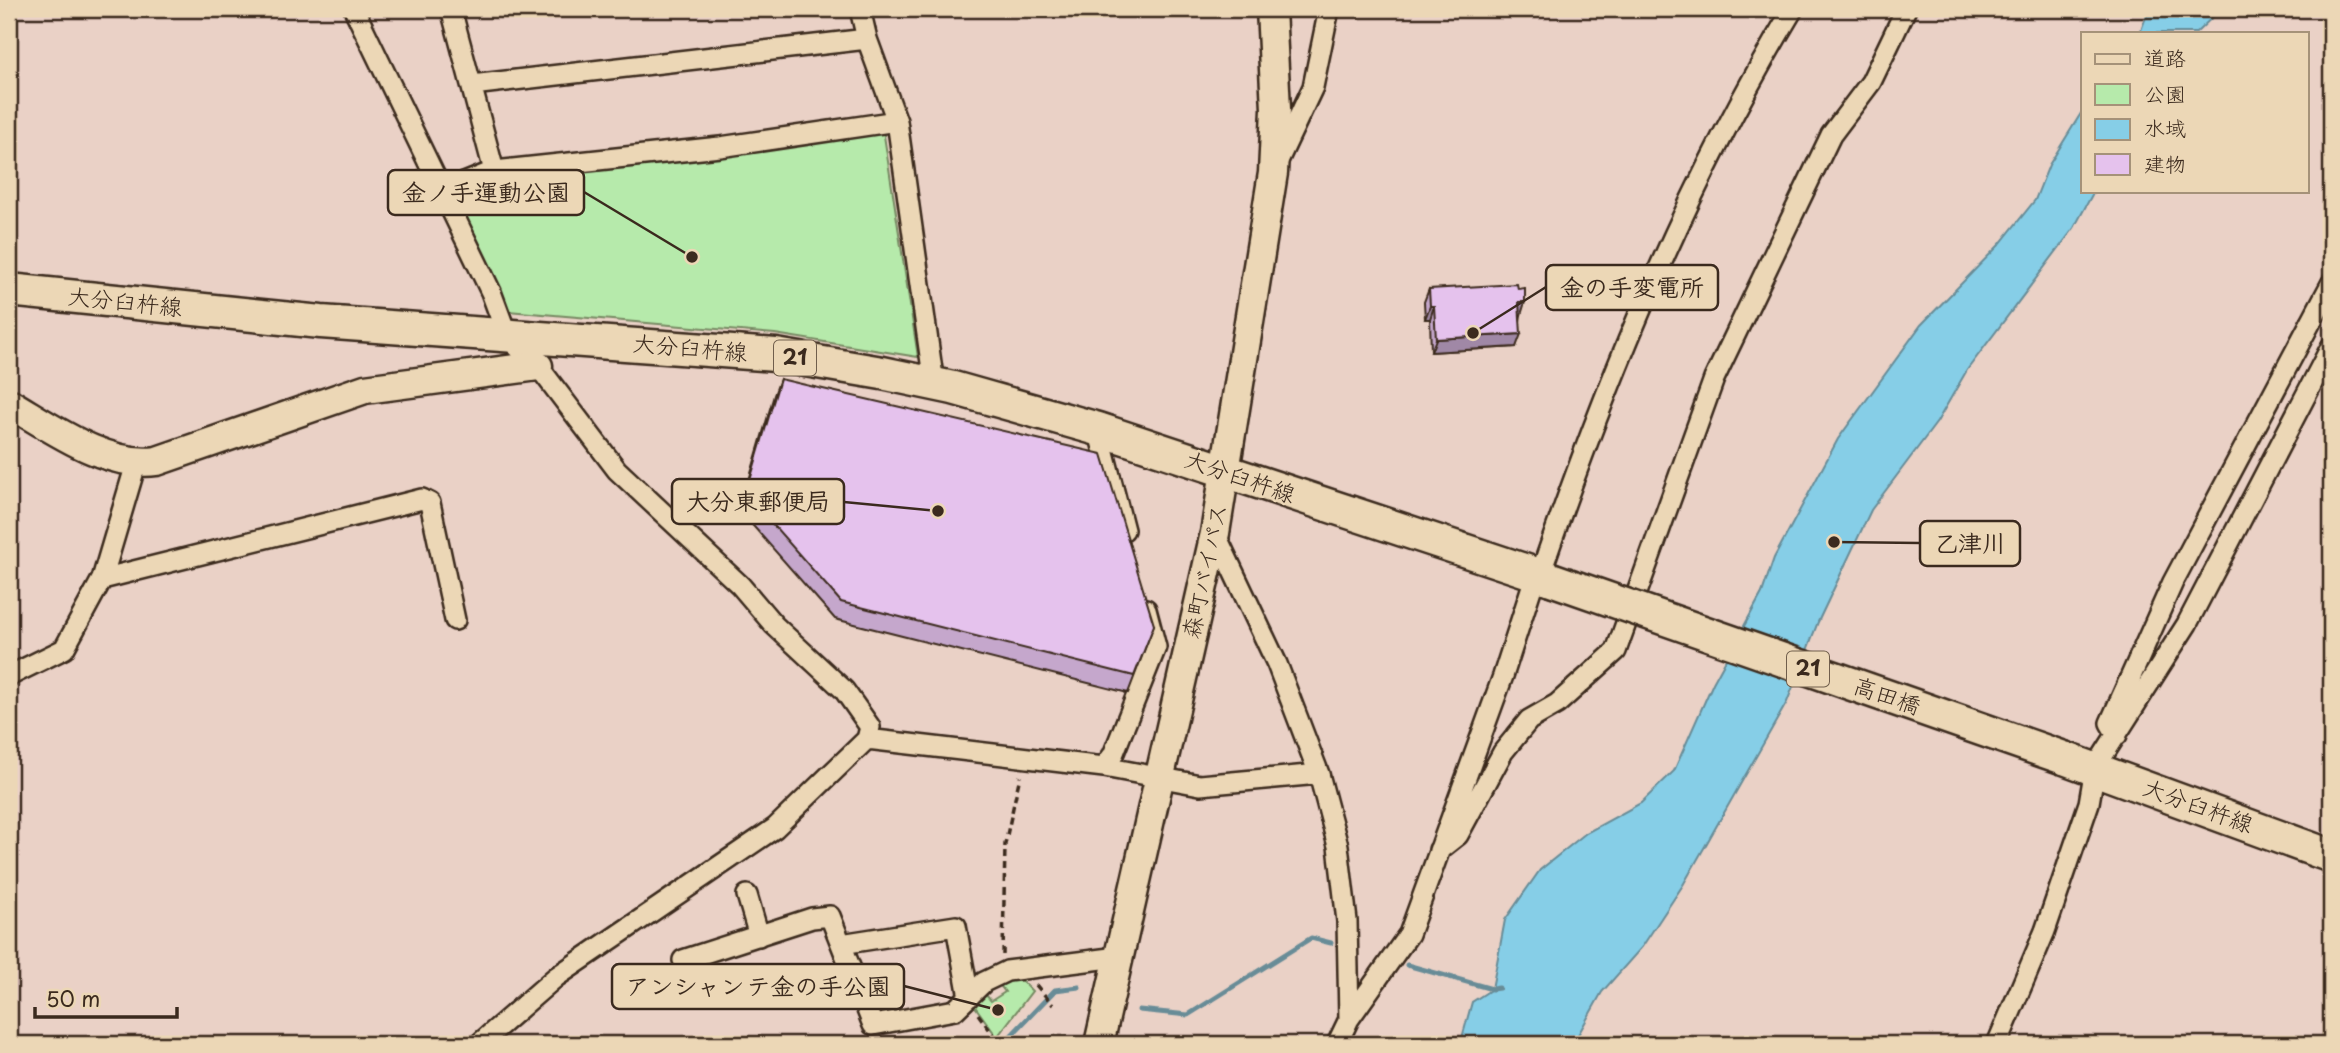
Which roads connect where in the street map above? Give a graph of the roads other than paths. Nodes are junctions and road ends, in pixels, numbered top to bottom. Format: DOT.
graph roads {
  1 [pos="354,9"];
  2 [pos="451,9"];
  3 [pos="860,9"];
  4 [pos="1271,9"];
  5 [pos="1329,9"];
  6 [pos="1793,9"];
  7 [pos="1906,9"];
  8 [pos="867,39"];
  9 [pos="472,85"];
  10 [pos="897,121"];
  11 [pos="494,172"];
  12 [pos="1273,173"];
  13 [pos="442,192"];
  14 [pos="2331,284"];
  15 [pos="9,290"];
  16 [pos="508,338"];
  17 [pos="2331,347"];
  18 [pos="538,366"];
  19 [pos="934,384"];
  20 [pos="9,403"];
  21 [pos="1098,429"];
  22 [pos="136,464"];
  23 [pos="1225,472"];
  24 [pos="1215,533"];
  25 [pos="1128,544"];
  26 [pos="1542,576"];
  27 [pos="102,579"];
  28 [pos="1142,596"];
  29 [pos="456,620"];
  30 [pos="9,676"];
  31 [pos="2117,735"];
  32 [pos="867,739"];
  33 [pos="2064,758"];
  34 [pos="1104,767"];
  35 [pos="2095,768"];
  36 [pos="1319,774"];
  37 [pos="1157,778"];
  38 [pos="1439,850"];
  39 [pos="2331,856"];
  40 [pos="747,895"];
  41 [pos="759,936"];
  42 [pos="841,944"];
  43 [pos="1118,957"];
  44 [pos="683,960"];
  45 [pos="969,996"];
  46 [pos="1349,1019"];
  47 [pos="479,1044"];
  48 [pos="1099,1044"];
  49 [pos="1337,1044"];
  50 [pos="1997,1044"];
  1 -- 13 [label="street"];
  2 -- 9 [label="street"];
  3 -- 8 [label="street"];
  4 -- 12 [label="main road, 森町バイパス"];
  5 -- 12 [label="street"];
  6 -- 26 [label="street"];
  7 -- 38 [label="street"];
  8 -- 9 [label="street"];
  8 -- 10 [label="street"];
  9 -- 11 [label="street"];
  10 -- 11 [label="street"];
  10 -- 19 [label="street"];
  11 -- 13 [label="street"];
  12 -- 23 [label="main road, 森町バイパス"];
  13 -- 16 [label="street"];
  14 -- 31 [label="street"];
  15 -- 16 [label="main road, 大分臼杵線 / 21"];
  16 -- 18 [label="street"];
  16 -- 19 [label="main road, 大分臼杵線 / 21"];
  17 -- 31 [label="street"];
  18 -- 22 [label="main road"];
  18 -- 32 [label="street"];
  19 -- 21 [label="main road, 大分臼杵線 / 21"];
  20 -- 22 [label="main road"];
  21 -- 23 [label="main road, 大分臼杵線 / 21"];
  21 -- 25 [label="street"];
  22 -- 27 [label="street"];
  23 -- 24 [label="main road, 森町バイパス"];
  23 -- 26 [label="main road, 大分臼杵線 / 21"];
  24 -- 36 [label="street"];
  24 -- 37 [label="main road, 森町バイパス"];
  26 -- 33 [label="main road, 高田橋 / 21, bridge"];
  26 -- 38 [label="street"];
  27 -- 29 [label="street"];
  27 -- 30 [label="street"];
  28 -- 34 [label="street"];
  31 -- 35 [label="street"];
  32 -- 34 [label="street"];
  32 -- 47 [label="street"];
  33 -- 35 [label="main road, 大分臼杵線 / 21"];
  34 -- 37 [label="street"];
  35 -- 39 [label="main road, 大分臼杵線 / 21"];
  35 -- 50 [label="street"];
  36 -- 37 [label="street"];
  36 -- 46 [label="street"];
  37 -- 43 [label="main road, 森町バイパス"];
  38 -- 46 [label="street"];
  40 -- 41 [label="street"];
  41 -- 42 [label="street"];
  41 -- 44 [label="street"];
  42 -- 45 [label="street"];
  42 -- 45 [label="street"];
  43 -- 45 [label="street"];
  43 -- 48 [label="main road, 森町バイパス"];
  46 -- 49 [label="street"];
}
